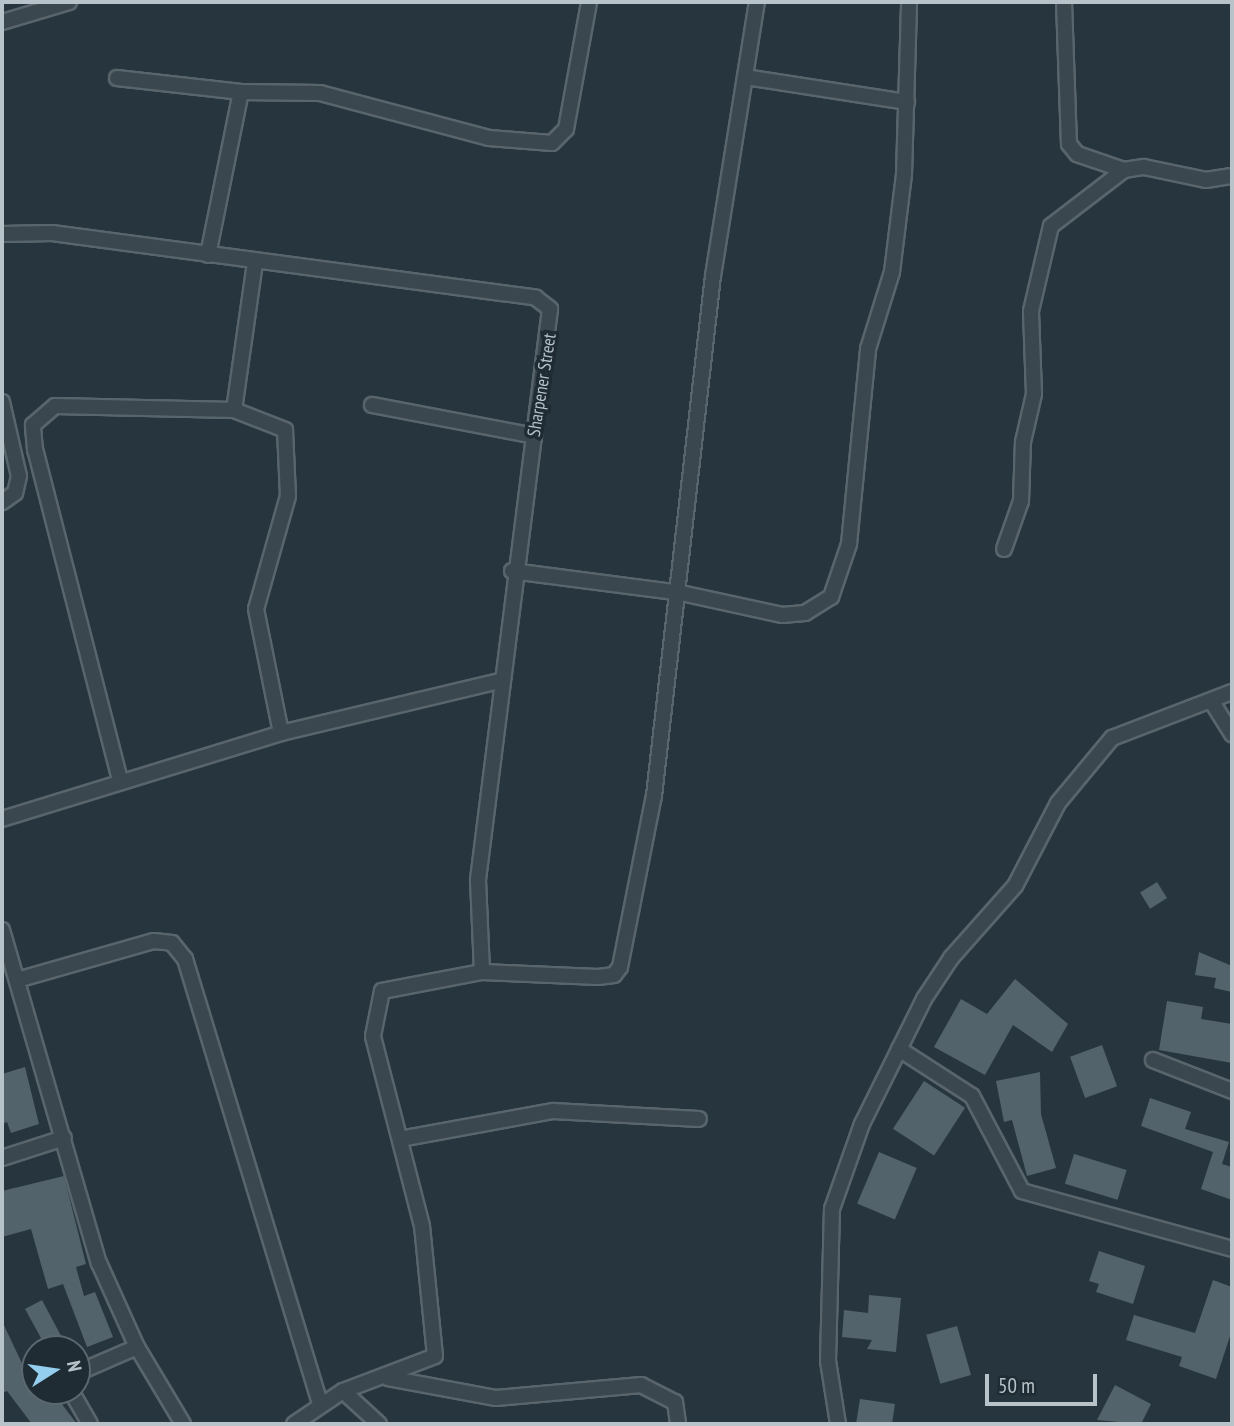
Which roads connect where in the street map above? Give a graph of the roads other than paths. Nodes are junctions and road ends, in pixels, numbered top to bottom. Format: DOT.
graph roads {
  1 [pos="69,2"];
  2 [pos="589,2"];
  3 [pos="757,2"];
  4 [pos="909,2"];
  5 [pos="1064,2"];
  6 [pos="2,22"];
  7 [pos="745,77"];
  8 [pos="117,78"];
  9 [pos="241,92"];
  10 [pos="907,102"];
  11 [pos="1124,170"];
  12 [pos="1232,176"];
  13 [pos="2,234"];
  14 [pos="208,255"];
  15 [pos="255,263"];
  16 [pos="2,402"];
  17 [pos="372,405"];
  18 [pos="234,410"];
  19 [pos="534,436"];
  20 [pos="2,502"];
  21 [pos="1004,549"];
  22 [pos="512,571"];
  23 [pos="681,593"];
  24 [pos="499,681"];
  25 [pos="1232,692"];
  26 [pos="1212,702"];
  27 [pos="281,733"];
  28 [pos="1232,734"];
  29 [pos="120,780"];
  30 [pos="2,820"];
  31 [pos="2,930"];
  32 [pos="482,972"];
  33 [pos="17,980"];
  34 [pos="898,1049"];
  35 [pos="1153,1060"];
  36 [pos="1232,1091"];
  37 [pos="699,1119"];
  38 [pos="64,1138"];
  39 [pos="400,1139"];
  40 [pos="2,1158"];
  41 [pos="1232,1249"];
  42 [pos="137,1347"];
  43 [pos="91,1367"];
  44 [pos="388,1377"];
  45 [pos="343,1391"];
  46 [pos="320,1403"];
  47 [pos="79,1405"];
  48 [pos="90,1424"];
  49 [pos="183,1424"];
  50 [pos="294,1424"];
  51 [pos="379,1424"];
  52 [pos="678,1424"];
  53 [pos="838,1424"];
  1 -- 6 [label="street"];
  2 -- 9 [label="street"];
  3 -- 7 [label="street"];
  4 -- 10 [label="street"];
  5 -- 11 [label="street"];
  7 -- 10 [label="street"];
  7 -- 23 [label="street"];
  8 -- 9 [label="street"];
  9 -- 14 [label="street"];
  10 -- 23 [label="street"];
  11 -- 12 [label="street"];
  11 -- 21 [label="street"];
  13 -- 14 [label="street, Sharpener Street"];
  14 -- 15 [label="street, Sharpener Street"];
  15 -- 18 [label="street"];
  15 -- 19 [label="street, Sharpener Street"];
  16 -- 20 [label="street"];
  17 -- 19 [label="street"];
  18 -- 27 [label="street"];
  18 -- 29 [label="street"];
  19 -- 22 [label="street, Sharpener Street"];
  22 -- 23 [label="street"];
  22 -- 24 [label="street, Sharpener Street"];
  23 -- 32 [label="street"];
  24 -- 27 [label="street"];
  24 -- 32 [label="street, Sharpener Street"];
  25 -- 26 [label="street"];
  26 -- 28 [label="street"];
  26 -- 34 [label="street"];
  27 -- 29 [label="street"];
  29 -- 30 [label="street"];
  31 -- 33 [label="street"];
  32 -- 39 [label="street"];
  33 -- 38 [label="street"];
  33 -- 46 [label="street"];
  34 -- 41 [label="street"];
  34 -- 53 [label="street"];
  35 -- 36 [label="street"];
  37 -- 39 [label="street"];
  38 -- 40 [label="street"];
  38 -- 42 [label="street"];
  39 -- 44 [label="street"];
  42 -- 43 [label="street"];
  42 -- 49 [label="street"];
  44 -- 45 [label="street"];
  44 -- 52 [label="street"];
  45 -- 46 [label="street"];
  45 -- 51 [label="street"];
  46 -- 50 [label="street"];
  47 -- 48 [label="street"];
}
